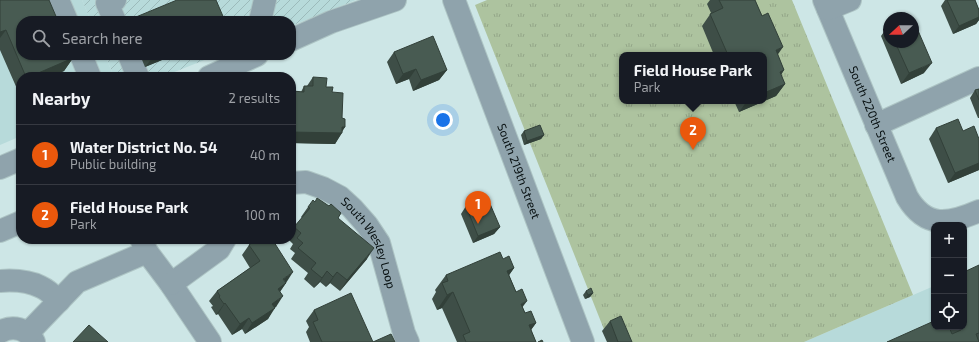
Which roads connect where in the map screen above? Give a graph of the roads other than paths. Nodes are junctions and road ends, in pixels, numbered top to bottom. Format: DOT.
graph roads {
  1 [pos="58,0"];
  2 [pos="115,0"];
  3 [pos="265,0"];
  4 [pos="396,0"];
  5 [pos="454,0"];
  6 [pos="850,0"];
  7 [pos="826,5"];
  8 [pos="65,16"];
  9 [pos="113,16"];
  10 [pos="261,16"];
  11 [pos="296,38"];
  12 [pos="83,60"];
  13 [pos="131,60"];
  14 [pos="246,60"];
  15 [pos="88,72"];
  16 [pos="136,72"];
  17 [pos="220,72"];
  18 [pos="979,78"];
  19 [pos="876,125"];
  20 [pos="16,161"];
  21 [pos="0,168"];
  22 [pos="296,183"];
  23 [pos="979,211"];
  24 [pos="16,224"];
  25 [pos="0,231"];
  26 [pos="222,244"];
  27 [pos="144,246"];
  28 [pos="0,281"];
  29 [pos="171,284"];
  30 [pos="59,301"];
  31 [pos="0,332"];
  32 [pos="31,337"];
  33 [pos="210,342"];
  34 [pos="408,342"];
  35 [pos="583,342"];
  1 -- 8 [label="street"];
  2 -- 9 [label="street"];
  3 -- 10 [label="street"];
  4 -- 11 [label="street"];
  5 -- 35 [label="street, South 219th Street"];
  6 -- 7 [label="street"];
  7 -- 19 [label="street, South 220th Street"];
  12 -- 15 [label="street"];
  13 -- 16 [label="street"];
  14 -- 17 [label="street"];
  18 -- 19 [label="street"];
  19 -- 23 [label="street, South 220th Street"];
  20 -- 21 [label="street"];
  22 -- 34 [label="street, South Wesley Loop"];
  24 -- 25 [label="street"];
  26 -- 29 [label="street"];
  27 -- 29 [label="street"];
  27 -- 30 [label="street"];
  28 -- 30 [label="street"];
  29 -- 33 [label="street"];
  30 -- 32 [label="street"];
  31 -- 32 [label="street"];
}
